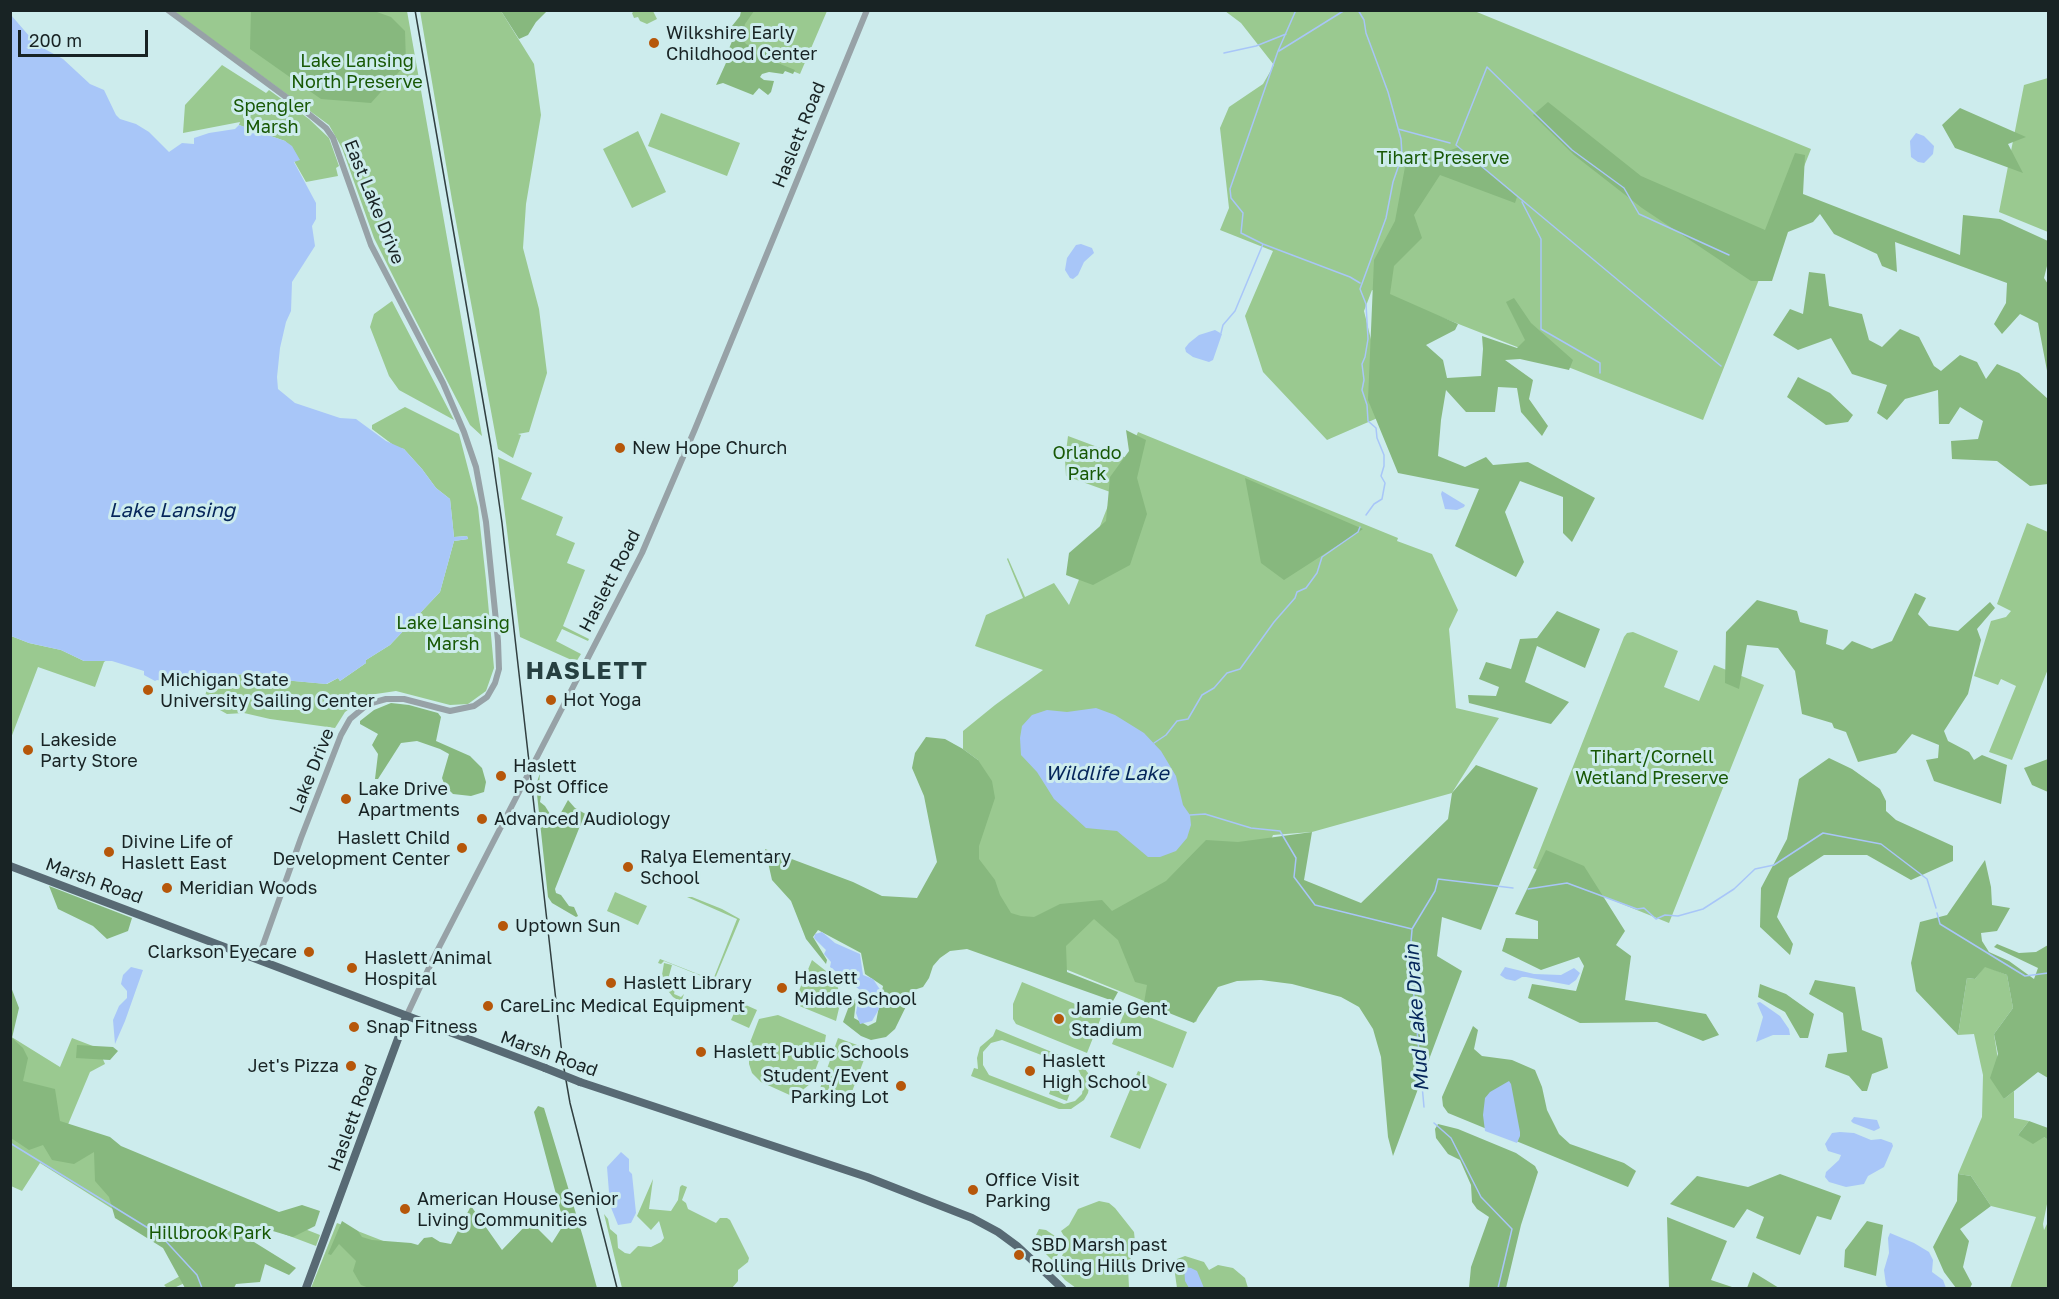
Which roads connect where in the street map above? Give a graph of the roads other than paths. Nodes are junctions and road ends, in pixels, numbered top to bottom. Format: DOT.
graph roads {
  1 [pos="168,10"];
  2 [pos="867,10"];
  3 [pos="465,432"];
  4 [pos="10,866"];
  5 [pos="258,959"];
  6 [pos="406,1017"];
  7 [pos="306,1288"];
  8 [pos="1062,1288"];
  1 -- 3 [label="street, East Lake Drive"];
  2 -- 6 [label="street, Haslett Road"];
  3 -- 5 [label="street, Lake Drive"];
  4 -- 5 [label="main road, Marsh Road"];
  5 -- 6 [label="main road, Marsh Road"];
  6 -- 7 [label="main road, Haslett Road"];
  6 -- 8 [label="main road, Marsh Road, bridge"];
}
